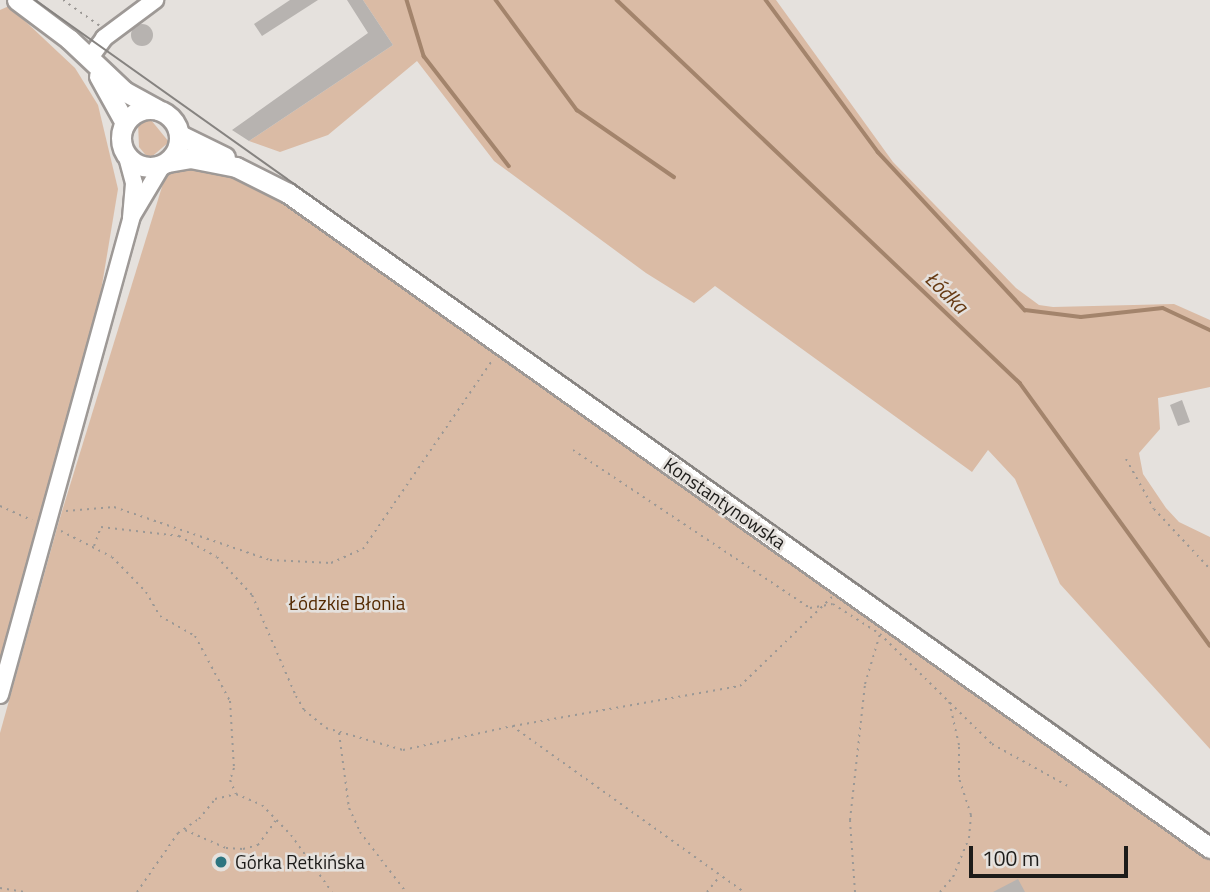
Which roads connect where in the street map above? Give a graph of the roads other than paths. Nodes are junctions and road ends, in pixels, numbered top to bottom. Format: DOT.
graph roads {
  1 [pos="17,0"];
  2 [pos="155,0"];
  3 [pos="93,64"];
  4 [pos="158,109"];
  5 [pos="125,123"];
  6 [pos="180,135"];
  7 [pos="126,154"];
  8 [pos="165,163"];
  9 [pos="236,167"];
  10 [pos="131,218"];
  11 [pos="0,695"];
  12 [pos="1210,848"];
  1 -- 3 [label="main road"];
  2 -- 3 [label="street"];
  3 -- 4 [label="main road"];
  3 -- 5 [label="main road"];
  4 -- 5 [label="main road"];
  4 -- 6 [label="main road"];
  5 -- 7 [label="main road"];
  6 -- 8 [label="main road"];
  6 -- 9 [label="main road, Konstantynowska"];
  7 -- 8 [label="main road"];
  7 -- 10 [label="street"];
  8 -- 9 [label="main road, Konstantynowska"];
  8 -- 10 [label="street"];
  9 -- 12 [label="main road, Konstantynowska"];
  10 -- 11 [label="street"];
}
